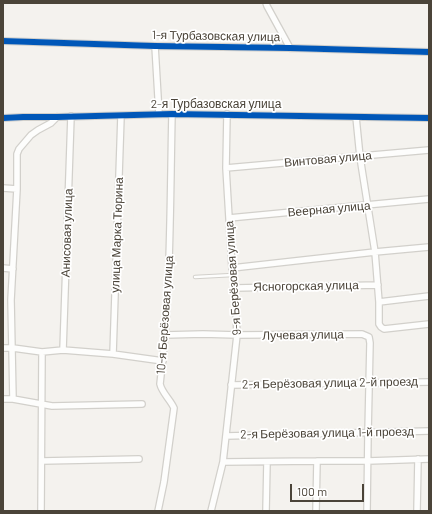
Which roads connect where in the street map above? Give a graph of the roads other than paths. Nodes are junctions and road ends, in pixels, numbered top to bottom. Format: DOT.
graph roads {
  1 [pos="266,3"];
  2 [pos="3,41"];
  3 [pos="155,46"];
  4 [pos="290,48"];
  5 [pos="429,52"];
  6 [pos="159,114"];
  7 [pos="172,114"];
  8 [pos="227,114"];
  9 [pos="71,116"];
  10 [pos="122,116"];
  11 [pos="57,117"];
  12 [pos="356,117"];
  13 [pos="3,118"];
  14 [pos="429,118"];
  15 [pos="429,150"];
  16 [pos="360,157"];
  17 [pos="226,168"];
  18 [pos="3,188"];
  19 [pos="17,189"];
  20 [pos="429,199"];
  21 [pos="368,205"];
  22 [pos="229,218"];
  23 [pos="429,247"];
  24 [pos="375,252"];
  25 [pos="3,268"];
  26 [pos="232,268"];
  27 [pos="13,269"];
  28 [pos="234,275"];
  29 [pos="195,277"];
  30 [pos="378,285"];
  31 [pos="235,288"];
  32 [pos="429,296"];
  33 [pos="379,302"];
  34 [pos="429,324"];
  35 [pos="165,335"];
  36 [pos="237,335"];
  37 [pos="3,348"];
  38 [pos="13,348"];
  39 [pos="63,350"];
  40 [pos="42,352"];
  41 [pos="113,354"];
  42 [pos="163,361"];
  43 [pos="429,382"];
  44 [pos="369,383"];
  45 [pos="232,385"];
  46 [pos="3,399"];
  47 [pos="13,399"];
  48 [pos="42,404"];
  49 [pos="142,404"];
  50 [pos="429,431"];
  51 [pos="368,433"];
  52 [pos="226,436"];
  53 [pos="418,459"];
  54 [pos="429,459"];
  55 [pos="139,460"];
  56 [pos="42,461"];
  57 [pos="317,461"];
  58 [pos="368,461"];
  59 [pos="223,462"];
  60 [pos="267,462"];
  61 [pos="41,511"];
  62 [pos="158,511"];
  63 [pos="212,511"];
  64 [pos="266,511"];
  65 [pos="316,511"];
  66 [pos="367,511"];
  67 [pos="417,511"];
  1 -- 4 [label="street"];
  2 -- 3 [label="street, 1-я Турбазовская улица"];
  3 -- 4 [label="street, 1-я Турбазовская улица"];
  3 -- 6 [label="street"];
  4 -- 5 [label="street, 1-я Турбазовская улица"];
  6 -- 7 [label="street, 2-я Турбазовская улица"];
  6 -- 10 [label="street, 2-я Турбазовская улица"];
  7 -- 8 [label="street, 2-я Турбазовская улица"];
  7 -- 35 [label="street, 10-я Берёзовая улица"];
  8 -- 12 [label="street, 2-я Турбазовская улица"];
  8 -- 17 [label="street, 9-я Берёзовая улица"];
  9 -- 10 [label="street, 2-я Турбазовская улица"];
  9 -- 11 [label="street, 2-я Турбазовская улица"];
  9 -- 39 [label="street, Анисовая улица"];
  10 -- 41 [label="street, улица Марка Тюрина"];
  11 -- 13 [label="street, 2-я Турбазовская улица"];
  11 -- 19 [label="street"];
  12 -- 14 [label="street, 2-я Турбазовская улица"];
  12 -- 16 [label="street"];
  15 -- 16 [label="street, Винтовая улица"];
  16 -- 17 [label="street, Винтовая улица"];
  16 -- 21 [label="street"];
  17 -- 22 [label="street, 9-я Берёзовая улица"];
  18 -- 19 [label="street"];
  19 -- 27 [label="street"];
  20 -- 21 [label="street, Веерная улица"];
  21 -- 22 [label="street, Веерная улица"];
  21 -- 24 [label="street"];
  22 -- 26 [label="street, 9-я Берёзовая улица"];
  23 -- 24 [label="street"];
  24 -- 26 [label="street"];
  24 -- 30 [label="street"];
  25 -- 27 [label="street"];
  26 -- 28 [label="street, 9-я Берёзовая улица"];
  27 -- 38 [label="street"];
  28 -- 29 [label="lane"];
  28 -- 31 [label="street, 9-я Берёзовая улица"];
  30 -- 31 [label="street, Ясногорская улица"];
  30 -- 33 [label="street"];
  31 -- 36 [label="street, 9-я Берёзовая улица"];
  32 -- 33 [label="street"];
  33 -- 34 [label="street"];
  35 -- 36 [label="street, Лучевая улица"];
  35 -- 42 [label="street, 10-я Берёзовая улица"];
  36 -- 44 [label="street, Лучевая улица"];
  36 -- 45 [label="street, 9-я Берёзовая улица"];
  37 -- 38 [label="street"];
  38 -- 40 [label="street"];
  38 -- 47 [label="street"];
  39 -- 40 [label="street"];
  39 -- 41 [label="street"];
  40 -- 48 [label="street"];
  41 -- 42 [label="street"];
  42 -- 62 [label="street, 10-я Берёзовая улица"];
  43 -- 44 [label="street, 2-я Берёзовая улица 2-й проезд"];
  44 -- 45 [label="street, 2-я Берёзовая улица 2-й проезд"];
  44 -- 51 [label="street"];
  45 -- 52 [label="street, 9-я Берёзовая улица"];
  46 -- 47 [label="street"];
  47 -- 48 [label="street"];
  48 -- 49 [label="street"];
  48 -- 56 [label="street"];
  50 -- 51 [label="street, 2-я Берёзовая улица 1-й проезд"];
  51 -- 52 [label="street, 2-я Берёзовая улица 1-й проезд"];
  51 -- 58 [label="street"];
  52 -- 59 [label="street, 9-я Берёзовая улица"];
  53 -- 54 [label="street"];
  53 -- 58 [label="street"];
  53 -- 67 [label="street"];
  55 -- 56 [label="street"];
  56 -- 61 [label="street"];
  57 -- 58 [label="street"];
  57 -- 60 [label="street"];
  57 -- 65 [label="street"];
  58 -- 66 [label="street"];
  59 -- 60 [label="street"];
  59 -- 63 [label="street, 9-я Берёзовая улица"];
  60 -- 64 [label="street"];
}
